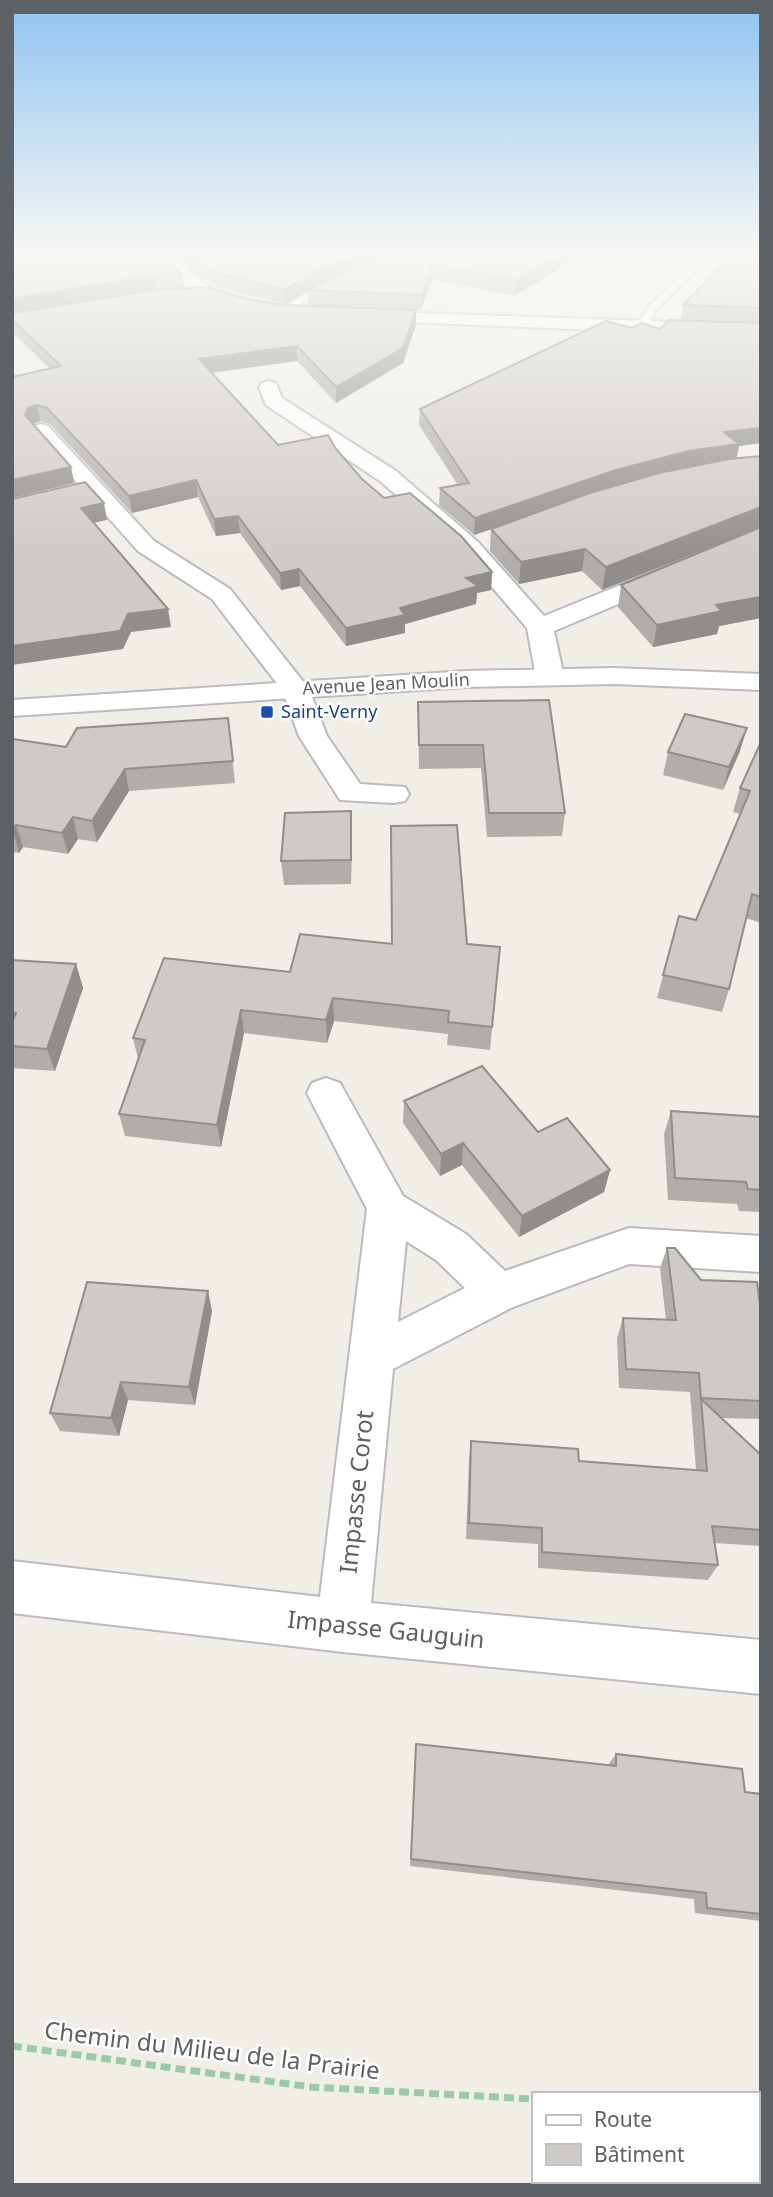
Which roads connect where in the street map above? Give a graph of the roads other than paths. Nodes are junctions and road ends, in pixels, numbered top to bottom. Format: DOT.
graph roads {
  1 [pos="269,387"];
  2 [pos="41,430"];
  3 [pos="94,488"];
  4 [pos="67,495"];
  5 [pos="761,535"];
  6 [pos="495,538"];
  7 [pos="470,547"];
  8 [pos="540,627"];
  9 [pos="550,677"];
  10 [pos="761,682"];
  11 [pos="295,689"];
  12 [pos="12,708"];
  13 [pos="394,794"];
  14 [pos="326,1093"];
  15 [pos="388,1208"];
  16 [pos="761,1254"];
  17 [pos="498,1293"];
  18 [pos="372,1357"];
  19 [pos="12,1587"];
  20 [pos="343,1626"];
  21 [pos="761,1667"];
  1 -- 7 [label="street"];
  2 -- 3 [label="street"];
  3 -- 4 [label="street"];
  3 -- 11 [label="street"];
  5 -- 8 [label="street"];
  6 -- 7 [label="street"];
  7 -- 8 [label="street"];
  8 -- 9 [label="street"];
  9 -- 10 [label="street, Avenue Jean Moulin"];
  9 -- 11 [label="street, Avenue Jean Moulin"];
  11 -- 12 [label="street, Avenue Jean Moulin"];
  11 -- 13 [label="street"];
  14 -- 15 [label="street"];
  15 -- 17 [label="street"];
  15 -- 18 [label="street, Impasse Corot"];
  16 -- 17 [label="street"];
  17 -- 18 [label="street"];
  18 -- 20 [label="street, Impasse Corot"];
  19 -- 20 [label="street, Impasse Gauguin"];
  20 -- 21 [label="street, Impasse Gauguin"];
}
